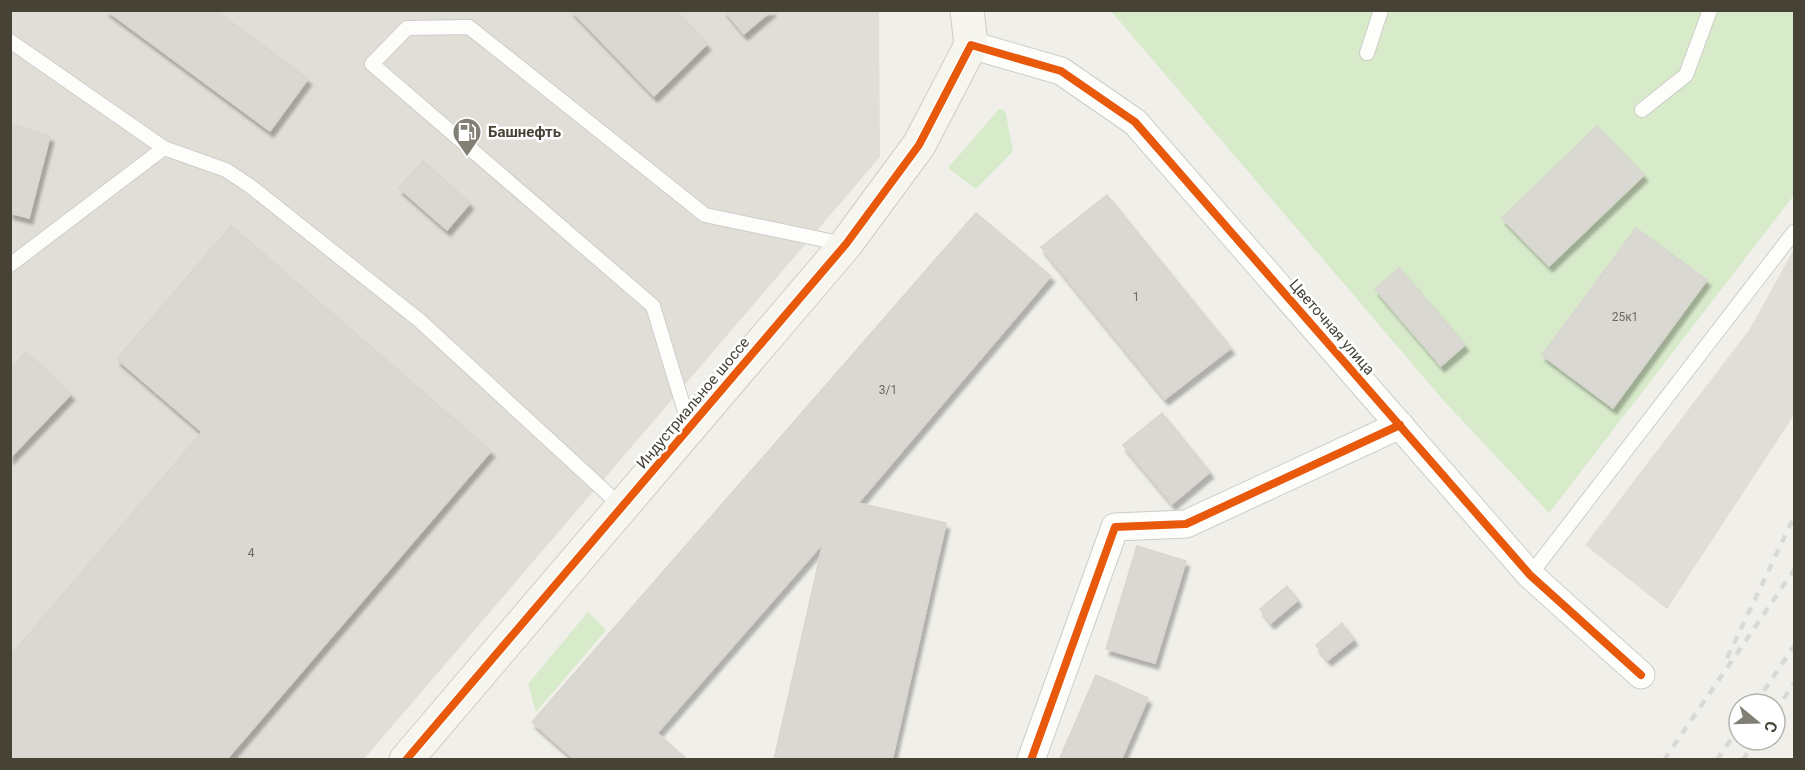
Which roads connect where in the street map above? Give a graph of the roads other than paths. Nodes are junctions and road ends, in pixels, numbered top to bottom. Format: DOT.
graph roads {
  1 [pos="967,10"];
  2 [pos="1381,10"];
  3 [pos="1710,10"];
  4 [pos="10,41"];
  5 [pos="971,45"];
  6 [pos="1367,53"];
  7 [pos="1642,110"];
  8 [pos="164,148"];
  9 [pos="1794,232"];
  10 [pos="846,244"];
  11 [pos="10,266"];
  12 [pos="1400,425"];
  13 [pos="690,427"];
  14 [pos="622,507"];
  15 [pos="1530,575"];
  16 [pos="1641,675"];
  17 [pos="406,759"];
  18 [pos="1031,759"];
  1 -- 5 [label="street"];
  2 -- 6 [label="lane"];
  3 -- 7 [label="lane"];
  4 -- 8 [label="lane"];
  5 -- 10 [label="street, Индустриальное шоссе"];
  5 -- 12 [label="street, Цветочная улица"];
  8 -- 11 [label="lane"];
  8 -- 14 [label="lane"];
  9 -- 15 [label="lane"];
  10 -- 13 [label="street, Индустриальное шоссе"];
  10 -- 13 [label="lane"];
  12 -- 15 [label="street, Цветочная улица"];
  12 -- 18 [label="street"];
  13 -- 14 [label="street, Индустриальное шоссе"];
  14 -- 17 [label="street, Индустриальное шоссе"];
  15 -- 16 [label="street, Цветочная улица"];
}
